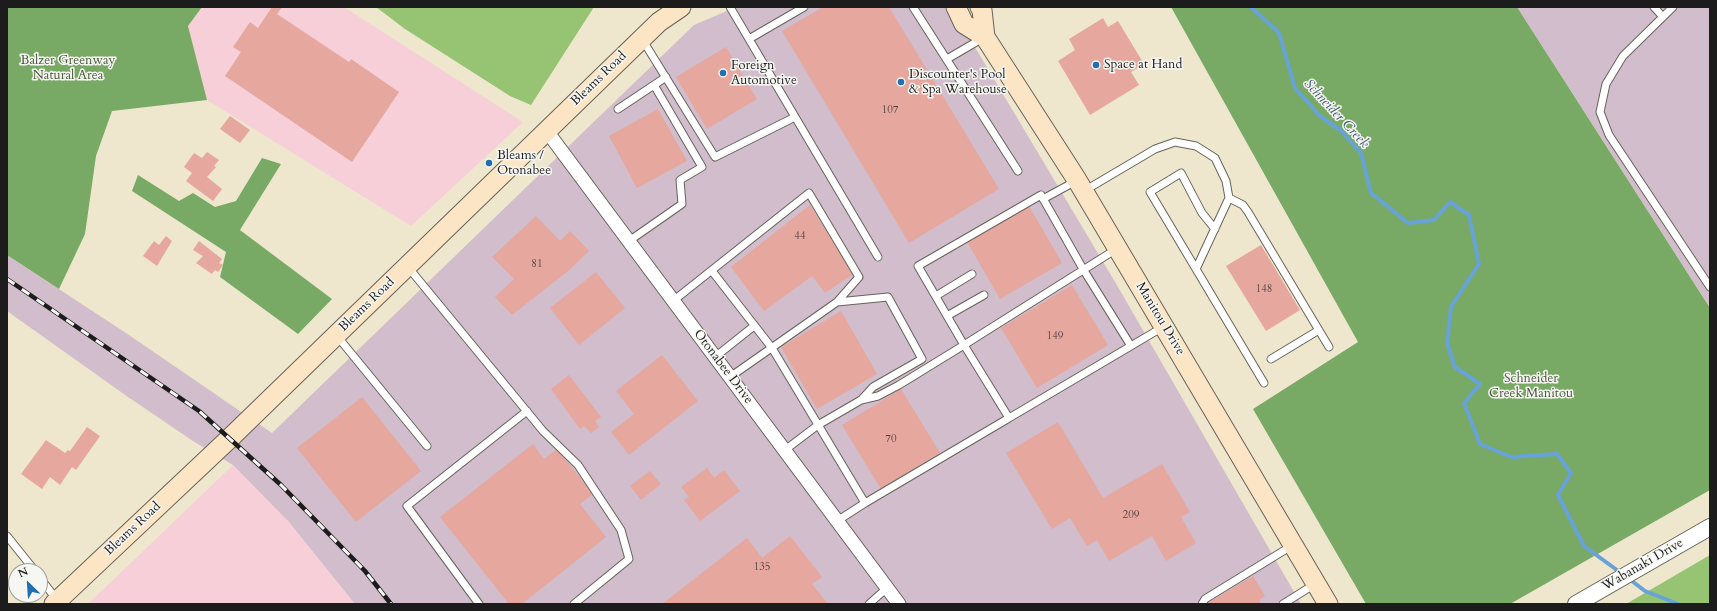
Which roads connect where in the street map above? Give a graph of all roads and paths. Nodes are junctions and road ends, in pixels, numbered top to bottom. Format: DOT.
graph roads {
  1 [pos="681,7"];
  2 [pos="730,7"];
  3 [pos="804,7"];
  4 [pos="914,7"];
  5 [pos="956,7"];
  6 [pos="980,7"];
  7 [pos="1654,7"];
  8 [pos="1673,7"];
  9 [pos="1663,17"];
  10 [pos="985,37"];
  11 [pos="642,39"];
  12 [pos="749,39"];
  13 [pos="947,59"];
  14 [pos="666,77"];
  15 [pos="654,85"];
  16 [pos="618,109"];
  17 [pos="795,117"];
  18 [pos="546,130"];
  19 [pos="1018,171"];
  20 [pos="1080,186"];
  21 [pos="1229,198"];
  22 [pos="1043,200"];
  23 [pos="1215,229"];
  24 [pos="629,241"];
  25 [pos="1118,248"];
  26 [pos="878,258"];
  27 [pos="407,266"];
  28 [pos="1083,269"];
  29 [pos="1196,269"];
  30 [pos="712,271"];
  31 [pos="972,274"];
  32 [pos="1710,287"];
  33 [pos="984,295"];
  34 [pos="936,296"];
  35 [pos="673,301"];
  36 [pos="837,302"];
  37 [pos="947,316"];
  38 [pos="754,326"];
  39 [pos="1164,326"];
  40 [pos="1319,330"];
  41 [pos="336,335"];
  42 [pos="964,344"];
  43 [pos="1130,346"];
  44 [pos="1329,347"];
  45 [pos="772,348"];
  46 [pos="715,357"];
  47 [pos="1271,359"];
  48 [pos="730,377"];
  49 [pos="1264,383"];
  50 [pos="861,400"];
  51 [pos="527,411"];
  52 [pos="1009,418"];
  53 [pos="818,425"];
  54 [pos="427,446"];
  55 [pos="785,450"];
  56 [pos="865,503"];
  57 [pos="837,520"];
  58 [pos="1710,527"];
  59 [pos="7,536"];
  60 [pos="1294,545"];
  61 [pos="29,563"];
  62 [pos="1316,584"];
  63 [pos="888,588"];
  64 [pos="48,591"];
  65 [pos="55,602"];
  66 [pos="479,604"];
  67 [pos="574,604"];
  68 [pos="869,604"];
  69 [pos="899,604"];
  70 [pos="1202,604"];
  71 [pos="1283,604"];
  72 [pos="1328,604"];
  73 [pos="1576,604"];
  1 -- 11 [label="main road, Bleams Road"];
  2 -- 12 [label="lane"];
  3 -- 12 [label="lane"];
  4 -- 13 [label="lane"];
  5 -- 10 [label="main road, Manitou Drive"];
  6 -- 10 [label="main road, Manitou Drive"];
  7 -- 9 [label="lane"];
  8 -- 9 [label="lane"];
  9 -- 32 [label="lane"];
  10 -- 13 [label="lane"];
  10 -- 20 [label="main road, Manitou Drive"];
  11 -- 14 [label="lane"];
  11 -- 18 [label="main road, Bleams Road"];
  12 -- 17 [label="lane"];
  13 -- 19 [label="lane"];
  14 -- 15 [label="lane"];
  14 -- 17 [label="lane"];
  15 -- 16 [label="lane"];
  15 -- 24 [label="lane"];
  17 -- 26 [label="lane"];
  18 -- 24 [label="street, Otonabee Drive"];
  18 -- 27 [label="main road, Bleams Road"];
  20 -- 21 [label="lane"];
  20 -- 22 [label="lane"];
  20 -- 25 [label="main road, Manitou Drive"];
  21 -- 23 [label="lane"];
  21 -- 40 [label="lane"];
  22 -- 28 [label="lane"];
  22 -- 34 [label="lane"];
  23 -- 29 [label="lane"];
  23 -- 29 [label="lane"];
  24 -- 35 [label="street, Otonabee Drive"];
  25 -- 28 [label="lane"];
  25 -- 39 [label="main road, Manitou Drive"];
  27 -- 41 [label="main road, Bleams Road"];
  27 -- 51 [label="lane"];
  28 -- 42 [label="lane"];
  28 -- 43 [label="lane"];
  29 -- 49 [label="lane"];
  30 -- 35 [label="lane"];
  30 -- 36 [label="lane"];
  30 -- 38 [label="lane"];
  31 -- 34 [label="lane"];
  33 -- 37 [label="lane"];
  34 -- 37 [label="lane"];
  35 -- 46 [label="street, Otonabee Drive"];
  36 -- 45 [label="lane"];
  36 -- 50 [label="lane"];
  37 -- 42 [label="lane"];
  38 -- 45 [label="lane"];
  38 -- 46 [label="lane"];
  39 -- 43 [label="lane"];
  39 -- 60 [label="main road, Manitou Drive"];
  40 -- 44 [label="lane"];
  40 -- 47 [label="lane"];
  41 -- 54 [label="lane"];
  41 -- 65 [label="main road, Bleams Road"];
  42 -- 50 [label="lane"];
  42 -- 52 [label="lane"];
  43 -- 52 [label="lane"];
  45 -- 48 [label="lane"];
  45 -- 53 [label="lane"];
  46 -- 48 [label="street, Otonabee Drive"];
  48 -- 55 [label="street, Otonabee Drive"];
  50 -- 53 [label="lane"];
  51 -- 66 [label="lane"];
  51 -- 67 [label="lane"];
  52 -- 56 [label="lane"];
  53 -- 55 [label="lane"];
  53 -- 56 [label="lane"];
  55 -- 57 [label="street, Otonabee Drive"];
  56 -- 57 [label="lane"];
  57 -- 63 [label="street, Otonabee Drive"];
  58 -- 73 [label="street, Wabanaki Drive"];
  59 -- 61 [label="lane"];
  60 -- 62 [label="main road, Manitou Drive"];
  60 -- 70 [label="lane"];
  62 -- 71 [label="lane"];
  62 -- 72 [label="main road, Manitou Drive"];
  63 -- 68 [label="lane"];
  63 -- 69 [label="street, Otonabee Drive"];
  64 -- 65 [label="lane"];
}
